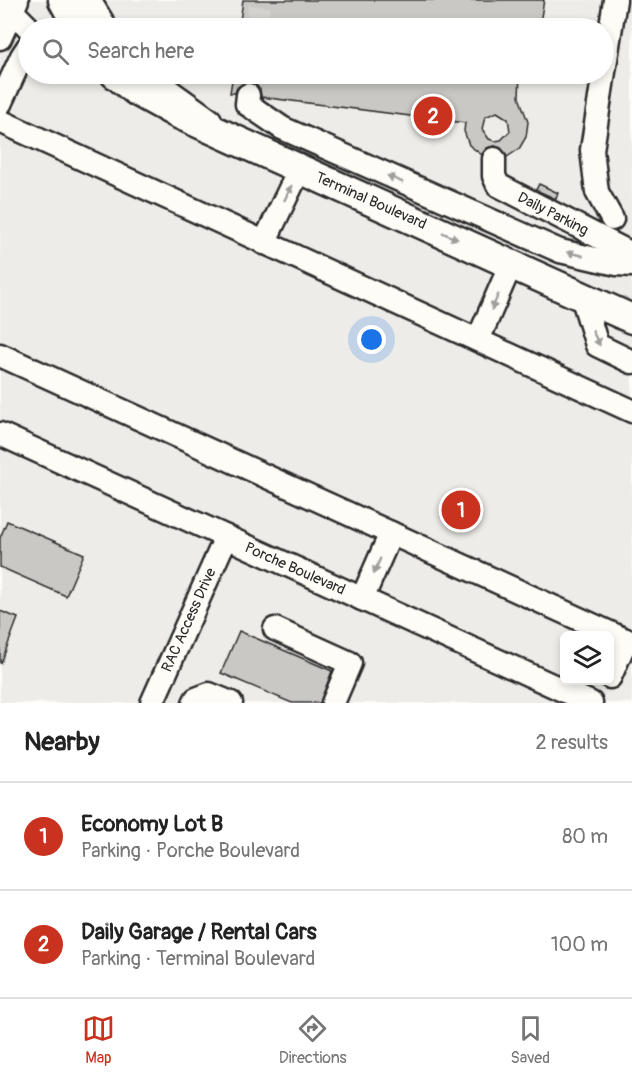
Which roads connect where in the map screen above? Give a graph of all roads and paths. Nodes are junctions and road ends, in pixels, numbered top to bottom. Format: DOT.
graph roads {
  1 [pos="63,0"];
  2 [pos="89,0"];
  3 [pos="615,0"];
  4 [pos="10,4"];
  5 [pos="21,18"];
  6 [pos="73,18"];
  7 [pos="100,18"];
  8 [pos="612,18"];
  9 [pos="0,38"];
  10 [pos="18,65"];
  11 [pos="127,84"];
  12 [pos="160,84"];
  13 [pos="602,84"];
  14 [pos="248,95"];
  15 [pos="0,104"];
  16 [pos="0,121"];
  17 [pos="240,142"];
  18 [pos="494,159"];
  19 [pos="300,168"];
  20 [pos="612,219"];
  21 [pos="264,243"];
  22 [pos="632,254"];
  23 [pos="511,264"];
  24 [pos="632,265"];
  25 [pos="582,296"];
  26 [pos="632,319"];
  27 [pos="478,340"];
  28 [pos="0,355"];
  29 [pos="632,362"];
  30 [pos="632,411"];
  31 [pos="0,434"];
  32 [pos="391,533"];
  33 [pos="226,537"];
  34 [pos="362,599"];
  35 [pos="275,628"];
  36 [pos="629,642"];
  37 [pos="614,670"];
  38 [pos="606,685"];
  39 [pos="152,703"];
  40 [pos="194,703"];
  41 [pos="231,703"];
  42 [pos="333,703"];
  43 [pos="591,703"];
  44 [pos="598,703"];
  1 -- 6 [label="main road"];
  2 -- 7 [label="street"];
  3 -- 8 [label="street"];
  4 -- 5 [label="street"];
  4 -- 9 [label="street"];
  10 -- 15 [label="street"];
  11 -- 17 [label="main road, Terminal Boulevard"];
  12 -- 17 [label="street"];
  13 -- 20 [label="street"];
  24 -- 14 [label="street, one-way"];
  16 -- 21 [label="street"];
  17 -- 19 [label="main road, Terminal Boulevard"];
  18 -- 22 [label="street, Daily Parking"];
  21 -- 19 [label="street, one-way"];
  19 -- 23 [label="main road, Terminal Boulevard, one-way"];
  21 -- 27 [label="street"];
  23 -- 25 [label="main road, Terminal Boulevard"];
  23 -- 27 [label="street, one-way"];
  25 -- 26 [label="main road, Terminal Boulevard"];
  25 -- 29 [label="street, one-way"];
  27 -- 30 [label="street"];
  28 -- 32 [label="street"];
  31 -- 33 [label="street, Porche Boulevard"];
  32 -- 34 [label="street, one-way"];
  32 -- 36 [label="street"];
  33 -- 34 [label="street, Porche Boulevard"];
  33 -- 39 [label="street, RAC Access Drive"];
  34 -- 43 [label="street, Porche Boulevard"];
  35 -- 42 [label="street"];
  36 -- 37 [label="street"];
  38 -- 44 [label="street"];
  40 -- 41 [label="street"];
}
